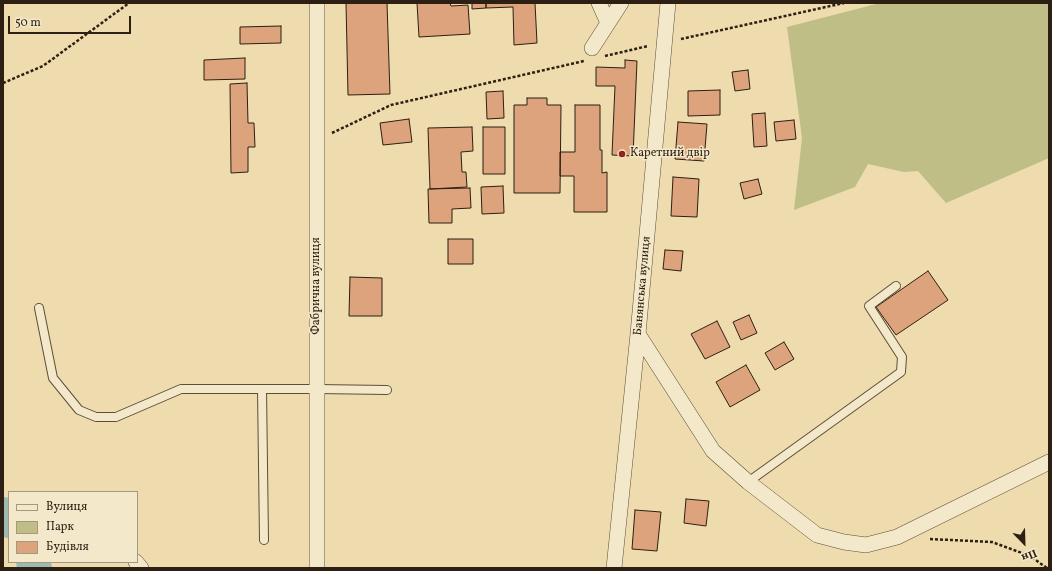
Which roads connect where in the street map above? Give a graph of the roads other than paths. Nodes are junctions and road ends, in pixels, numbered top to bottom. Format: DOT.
graph roads {
  1 [pos="317,3"];
  2 [pos="599,3"];
  3 [pos="621,3"];
  4 [pos="668,3"];
  5 [pos="608,23"];
  6 [pos="595,55"];
  7 [pos="896,286"];
  8 [pos="39,308"];
  9 [pos="638,334"];
  10 [pos="262,389"];
  11 [pos="317,389"];
  12 [pos="387,390"];
  13 [pos="1049,462"];
  14 [pos="748,482"];
  15 [pos="264,540"];
  16 [pos="317,568"];
  17 [pos="614,568"];
  1 -- 11 [label="street, Фабрична вулиця"];
  2 -- 5 [label="street"];
  3 -- 5 [label="street"];
  4 -- 9 [label="street, Банянська вулиця"];
  5 -- 6 [label="street"];
  7 -- 14 [label="lane"];
  8 -- 10 [label="lane"];
  9 -- 14 [label="street"];
  9 -- 17 [label="street, Банянська вулиця"];
  10 -- 11 [label="lane"];
  10 -- 15 [label="lane"];
  11 -- 12 [label="lane"];
  11 -- 16 [label="street, Фабрична вулиця"];
  13 -- 14 [label="street"];
}
